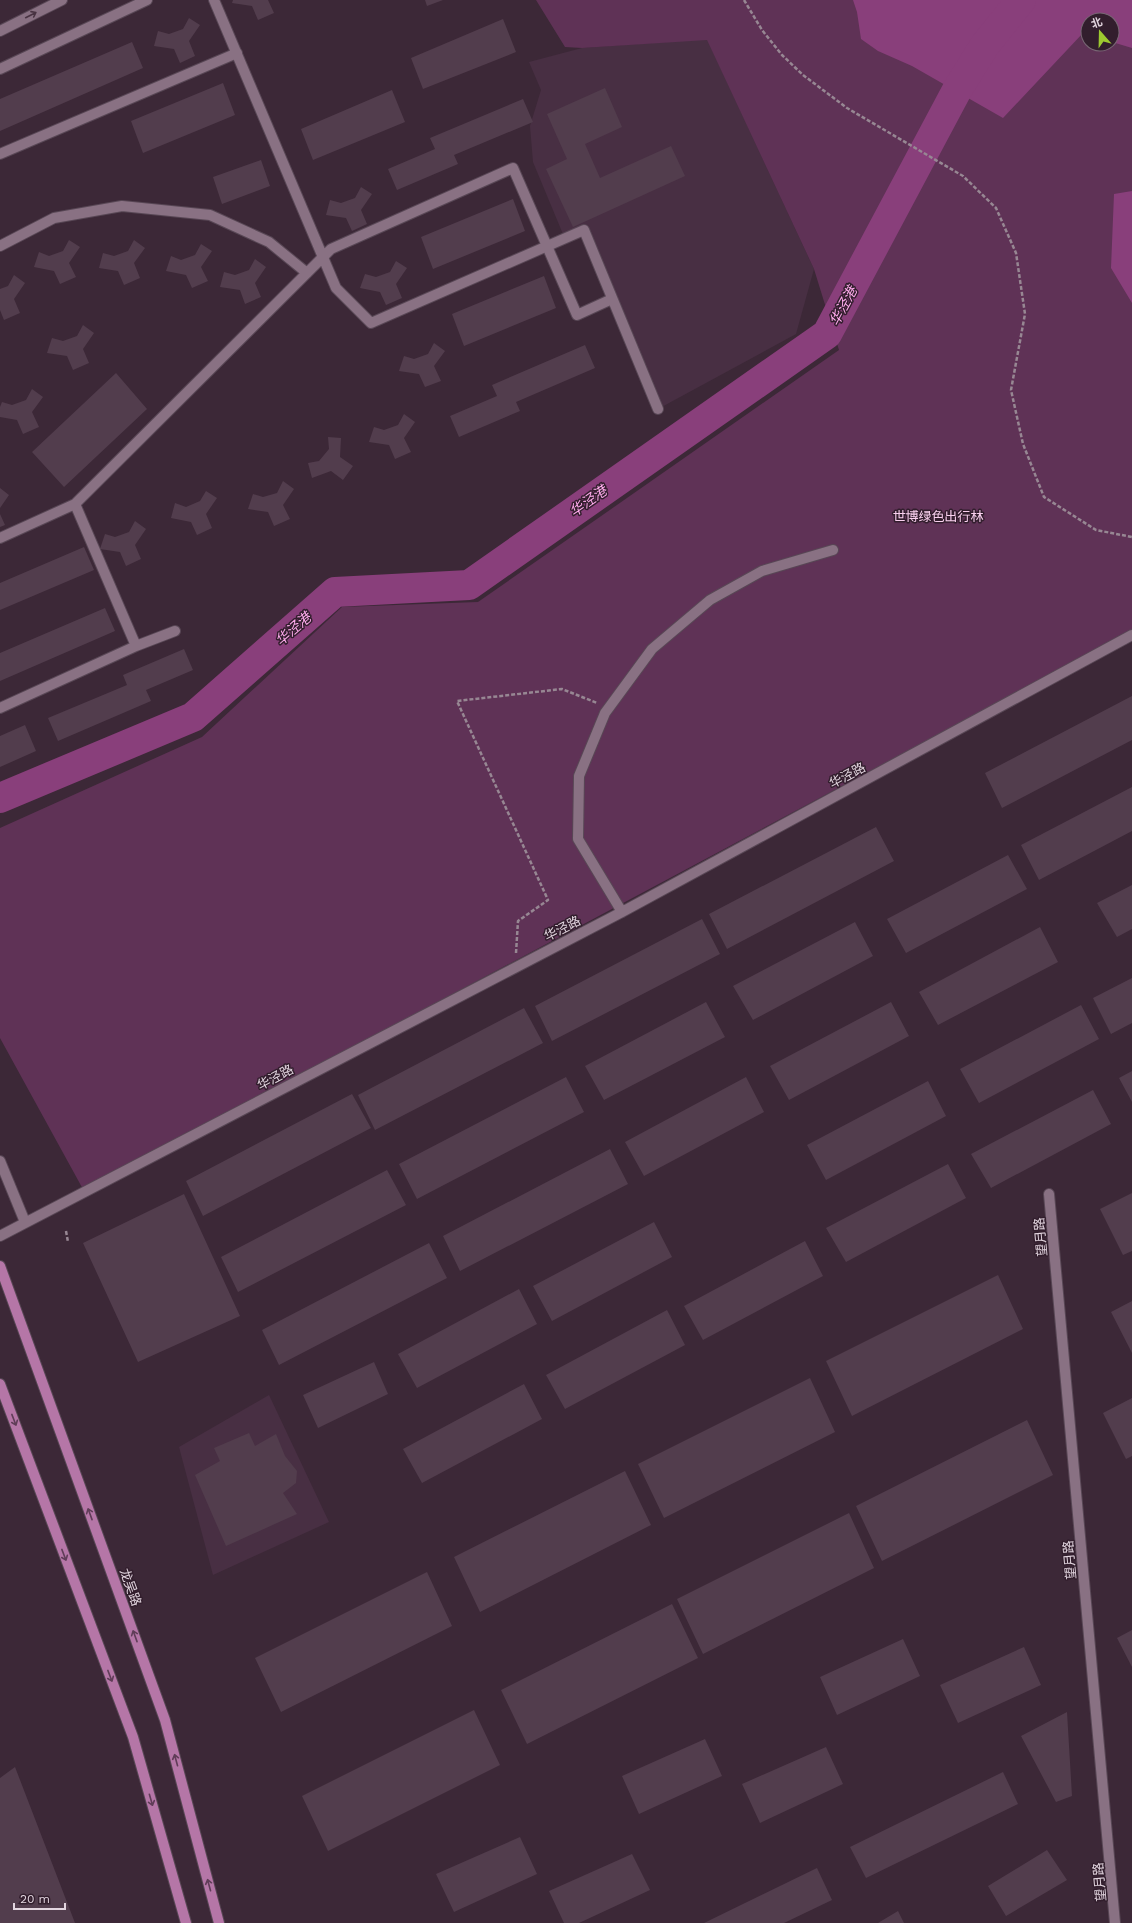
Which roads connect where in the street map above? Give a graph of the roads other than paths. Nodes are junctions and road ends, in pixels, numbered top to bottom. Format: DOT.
graph roads {
  1 [pos="62,0"];
  2 [pos="147,0"];
  3 [pos="214,0"];
  4 [pos="0,31"];
  5 [pos="237,53"];
  6 [pos="0,69"];
  7 [pos="0,154"];
  8 [pos="0,246"];
  9 [pos="548,247"];
  10 [pos="324,257"];
  11 [pos="307,273"];
  12 [pos="612,299"];
  13 [pos="658,409"];
  14 [pos="75,504"];
  15 [pos="0,538"];
  16 [pos="833,550"];
  17 [pos="175,631"];
  18 [pos="1132,635"];
  19 [pos="136,646"];
  20 [pos="0,708"];
  21 [pos="622,912"];
  22 [pos="0,1161"];
  23 [pos="1049,1194"];
  24 [pos="25,1222"];
  25 [pos="0,1236"];
  26 [pos="0,1266"];
  27 [pos="0,1384"];
  28 [pos="186,1923"];
  29 [pos="219,1923"];
  30 [pos="1115,1923"];
  4 -- 1 [label="street, one-way"];
  2 -- 6 [label="street"];
  3 -- 5 [label="street"];
  5 -- 7 [label="street"];
  5 -- 10 [label="street"];
  8 -- 11 [label="street"];
  9 -- 10 [label="street"];
  9 -- 10 [label="street"];
  9 -- 12 [label="street"];
  9 -- 12 [label="street"];
  10 -- 11 [label="street"];
  11 -- 14 [label="street"];
  12 -- 13 [label="street"];
  14 -- 15 [label="street"];
  14 -- 19 [label="street"];
  16 -- 21 [label="street"];
  17 -- 19 [label="street"];
  18 -- 21 [label="street, 华泾路"];
  19 -- 20 [label="street"];
  21 -- 24 [label="street, 华泾路"];
  22 -- 24 [label="street"];
  23 -- 30 [label="street, 望月路"];
  24 -- 25 [label="street, 华泾路"];
  29 -- 26 [label="main road, 龙吴路, one-way"];
  27 -- 28 [label="main road, one-way"];
}
